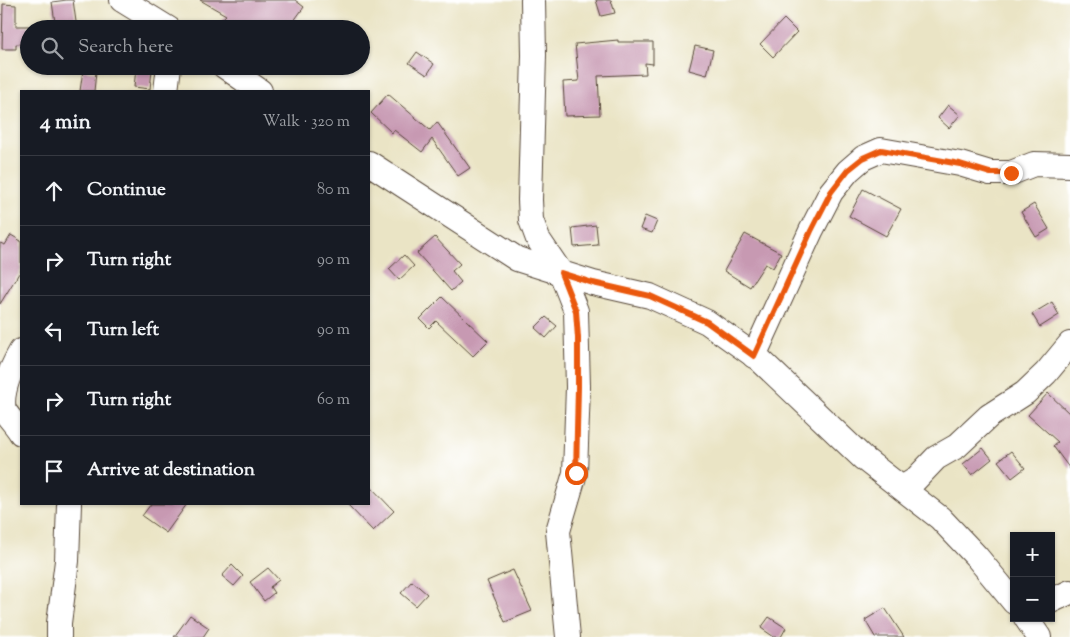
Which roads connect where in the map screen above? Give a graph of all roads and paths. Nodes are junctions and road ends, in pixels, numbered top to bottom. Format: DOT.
graph roads {
  1 [pos="122,0"];
  2 [pos="533,0"];
  3 [pos="154,20"];
  4 [pos="168,75"];
  5 [pos="237,75"];
  6 [pos="166,90"];
  7 [pos="259,90"];
  8 [pos="370,164"];
  9 [pos="1070,165"];
  10 [pos="561,273"];
  11 [pos="1070,344"];
  12 [pos="20,353"];
  13 [pos="754,356"];
  14 [pos="20,432"];
  15 [pos="902,488"];
  16 [pos="69,505"];
  17 [pos="1070,592"];
  18 [pos="1010,597"];
  19 [pos="1055,599"];
  20 [pos="1029,622"];
  21 [pos="59,637"];
  22 [pos="568,637"];
  23 [pos="1039,637"];
  1 -- 3 [label="street"];
  2 -- 10 [label="street"];
  4 -- 6 [label="street"];
  5 -- 7 [label="street"];
  8 -- 10 [label="street"];
  9 -- 13 [label="street"];
  10 -- 13 [label="street"];
  10 -- 22 [label="street"];
  11 -- 15 [label="street"];
  12 -- 14 [label="street"];
  13 -- 15 [label="street"];
  15 -- 18 [label="street"];
  16 -- 21 [label="street"];
  17 -- 19 [label="street"];
  20 -- 23 [label="street"];
}
